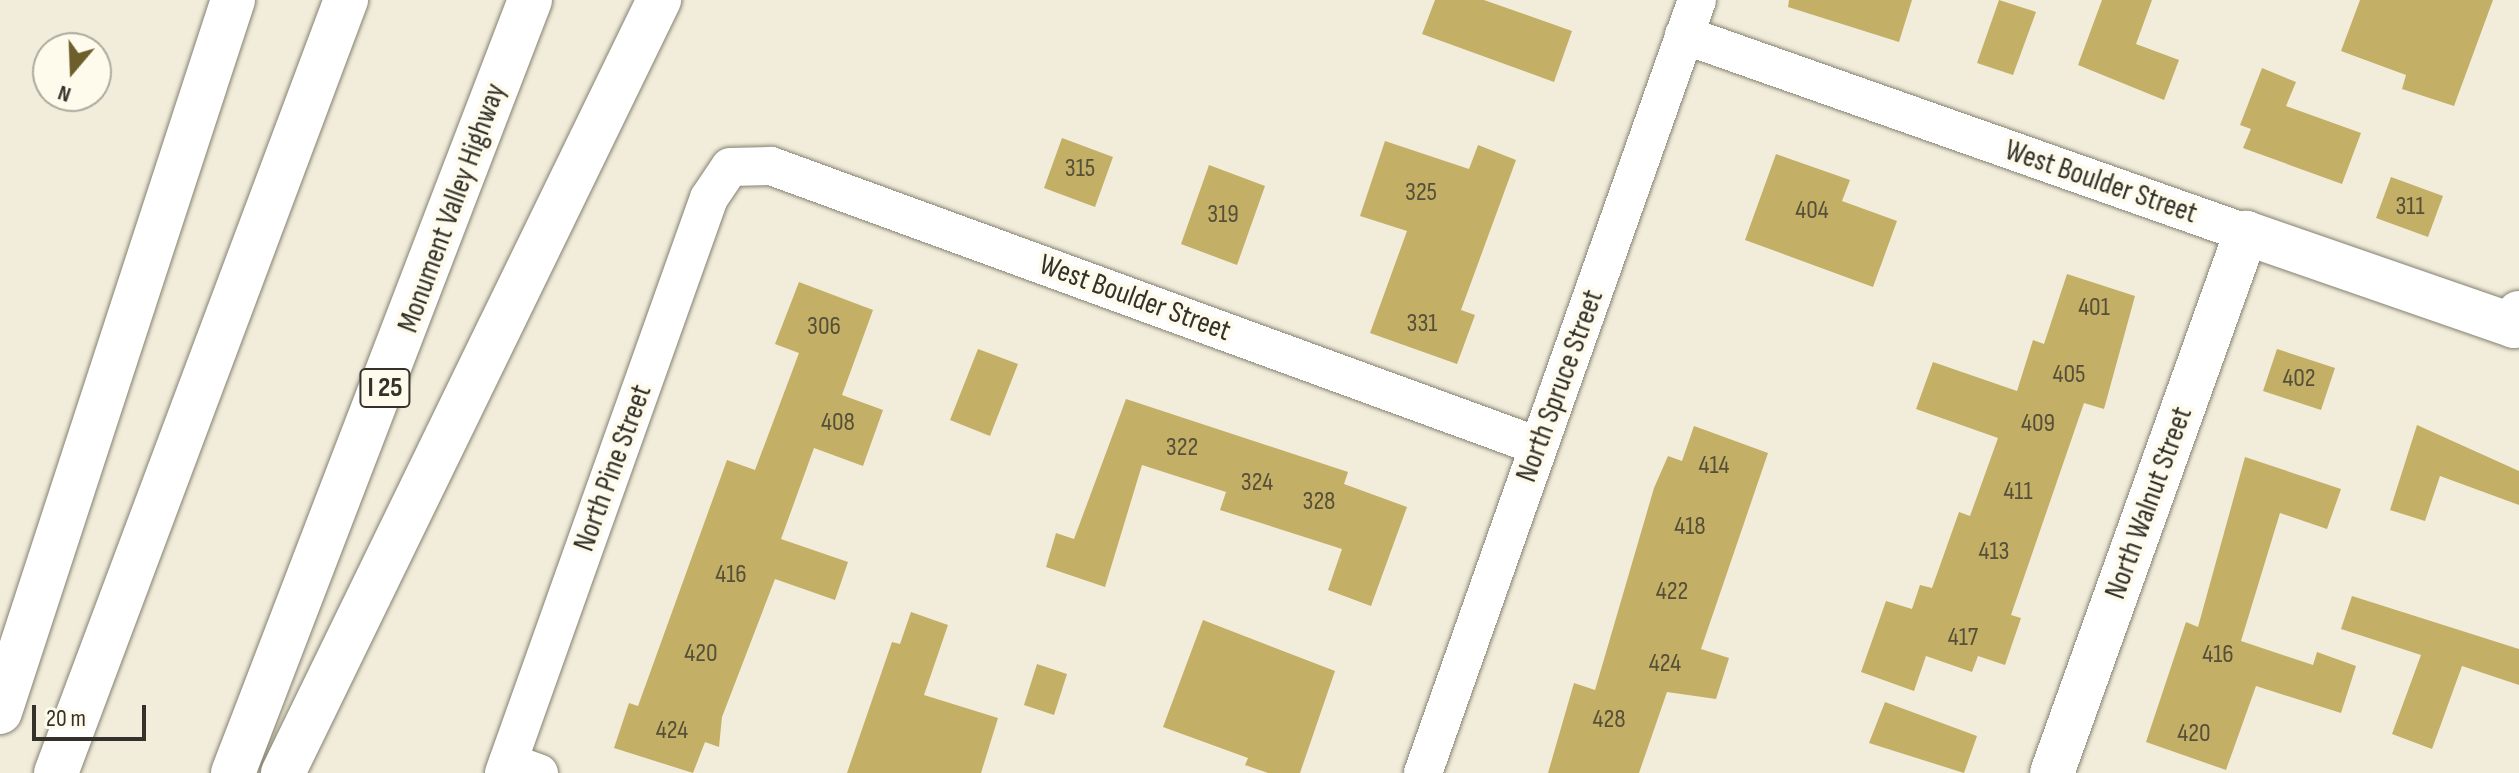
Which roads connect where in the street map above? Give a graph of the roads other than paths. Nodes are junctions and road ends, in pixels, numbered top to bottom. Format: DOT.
graph roads {
  1 [pos="233,0"];
  2 [pos="346,0"];
  3 [pos="530,0"];
  4 [pos="659,0"];
  5 [pos="1688,11"];
  6 [pos="730,167"];
  7 [pos="2246,233"];
  8 [pos="2517,323"];
  9 [pos="1538,446"];
  10 [pos="0,712"];
  11 [pos="517,769"];
  12 [pos="56,773"];
  13 [pos="233,773"];
  14 [pos="283,773"];
  15 [pos="1423,773"];
  16 [pos="2052,773"];
  1 -- 10 [label="main road"];
  2 -- 12 [label="main road"];
  3 -- 13 [label="main road, Monument Valley Highway / I 25"];
  4 -- 14 [label="main road"];
  5 -- 7 [label="street, West Boulder Street"];
  5 -- 9 [label="street, North Spruce Street"];
  6 -- 9 [label="street, West Boulder Street"];
  6 -- 11 [label="street, North Pine Street"];
  7 -- 8 [label="main road, West Boulder Street"];
  7 -- 16 [label="main road, North Walnut Street"];
  9 -- 15 [label="street, North Spruce Street"];
}
